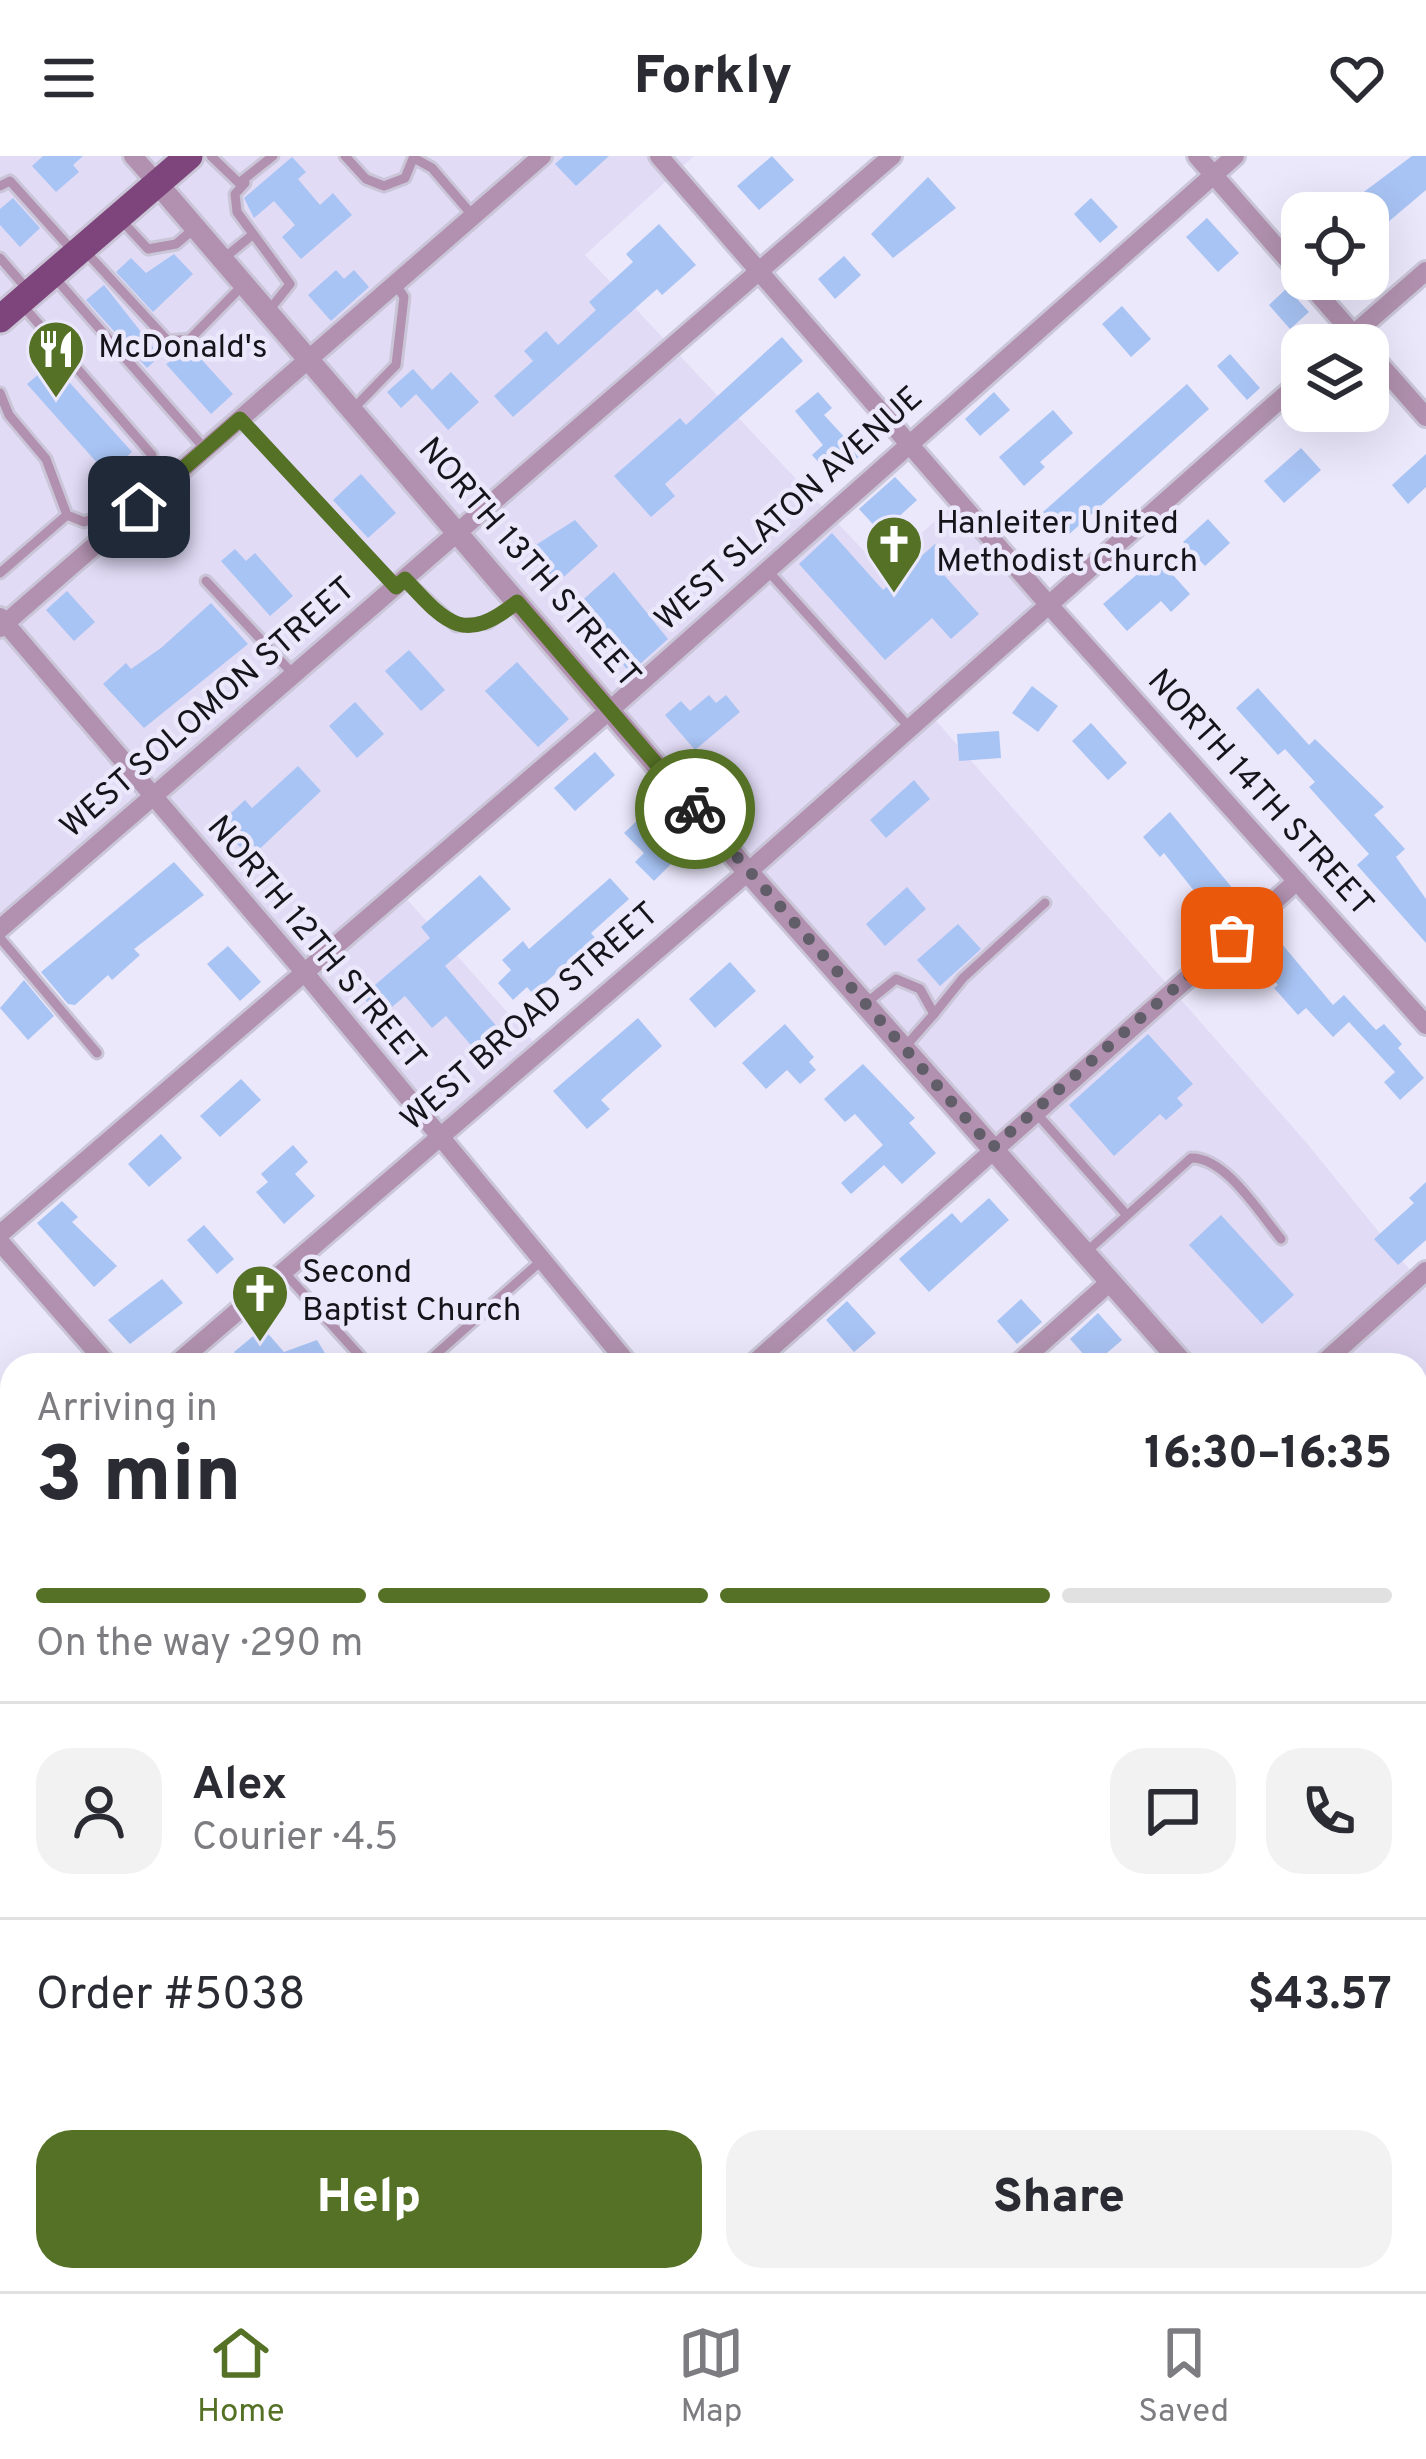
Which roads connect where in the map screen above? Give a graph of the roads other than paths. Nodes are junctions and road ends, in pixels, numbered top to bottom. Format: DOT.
graph roads {
  1 [pos="133,156"];
  2 [pos="188,156"];
  3 [pos="211,156"];
  4 [pos="273,156"];
  5 [pos="345,156"];
  6 [pos="542,156"];
  7 [pos="659,156"];
  8 [pos="892,156"];
  9 [pos="1197,156"];
  10 [pos="1235,156"];
  11 [pos="414,157"];
  12 [pos="1214,175"];
  13 [pos="157,183"];
  14 [pos="245,183"];
  15 [pos="0,186"];
  16 [pos="473,216"];
  17 [pos="118,217"];
  18 [pos="195,229"];
  19 [pos="251,236"];
  20 [pos="79,251"];
  21 [pos="1281,251"];
  22 [pos="0,258"];
  23 [pos="222,260"];
  24 [pos="1426,271"];
  25 [pos="760,273"];
  26 [pos="395,284"];
  27 [pos="243,285"];
  28 [pos="25,297"];
  29 [pos="1322,300"];
  30 [pos="267,314"];
  31 [pos="1341,324"];
  32 [pos="1376,324"];
  33 [pos="307,360"];
  34 [pos="1389,378"];
  35 [pos="0,393"];
  36 [pos="1281,399"];
  37 [pos="351,411"];
  38 [pos="1426,417"];
  39 [pos="240,419"];
  40 [pos="910,445"];
  41 [pos="205,449"];
  42 [pos="67,515"];
  43 [pos="457,533"];
  44 [pos="768,570"];
  45 [pos="0,573"];
  46 [pos="206,580"];
  47 [pos="401,583"];
  48 [pos="517,602"];
  49 [pos="1048,604"];
  50 [pos="2,623"];
  51 [pos="294,675"];
  52 [pos="610,710"];
  53 [pos="909,727"];
  54 [pos="152,797"];
  55 [pos="748,872"];
  56 [pos="1298,880"];
  57 [pos="1046,903"];
  58 [pos="0,928"];
  59 [pos="0,938"];
  60 [pos="305,973"];
  61 [pos="865,1004"];
  62 [pos="934,1014"];
  63 [pos="1426,1025"];
  64 [pos="904,1048"];
  65 [pos="97,1053"];
  66 [pos="1034,1111"];
  67 [pos="438,1139"];
  68 [pos="992,1148"];
  69 [pos="1126,1214"];
  70 [pos="0,1238"];
  71 [pos="1281,1239"];
  72 [pos="1085,1253"];
  73 [pos="541,1261"];
  74 [pos="283,1270"];
  75 [pos="1426,1271"];
  76 [pos="1110,1282"];
  77 [pos="98,1353"];
  78 [pos="189,1353"];
  79 [pos="357,1353"];
  80 [pos="438,1353"];
  81 [pos="619,1353"];
  82 [pos="765,1353"];
  83 [pos="1030,1353"];
  84 [pos="1173,1353"];
  85 [pos="1334,1353"];
  1 -- 13 [label="street"];
  2 -- 13 [label="main road"];
  3 -- 14 [label="lane"];
  4 -- 14 [label="lane"];
  5 -- 11 [label="lane"];
  6 -- 16 [label="street"];
  7 -- 25 [label="street, NORTH 14TH STREET"];
  8 -- 25 [label="street, WEST SOLOMON STREET"];
  9 -- 12 [label="street"];
  10 -- 12 [label="street, WEST SLATON AVENUE"];
  11 -- 16 [label="lane"];
  12 -- 21 [label="street"];
  12 -- 40 [label="street, WEST SLATON AVENUE"];
  13 -- 17 [label="main road"];
  13 -- 18 [label="street, NORTH 13TH STREET"];
  14 -- 19 [label="lane"];
  15 -- 20 [label="lane"];
  16 -- 26 [label="street"];
  17 -- 18 [label="lane"];
  17 -- 20 [label="main road"];
  18 -- 23 [label="street, NORTH 13TH STREET"];
  19 -- 23 [label="lane"];
  19 -- 30 [label="lane"];
  20 -- 27 [label="lane"];
  20 -- 28 [label="main road"];
  22 -- 28 [label="lane"];
  23 -- 27 [label="street, NORTH 13TH STREET"];
  24 -- 32 [label="street"];
  25 -- 40 [label="street, NORTH 14TH STREET"];
  25 -- 43 [label="street, WEST SOLOMON STREET"];
  26 -- 33 [label="street"];
  26 -- 37 [label="lane"];
  27 -- 30 [label="street, NORTH 13TH STREET"];
  28 -- 41 [label="lane"];
  28 -- 42 [label="lane"];
  29 -- 31 [label="street"];
  30 -- 33 [label="street, NORTH 13TH STREET"];
  33 -- 37 [label="street, NORTH 13TH STREET"];
  33 -- 39 [label="street"];
  34 -- 38 [label="street"];
  35 -- 42 [label="lane"];
  36 -- 49 [label="street, WEST BROAD STREET"];
  37 -- 43 [label="street, NORTH 13TH STREET"];
  39 -- 41 [label="street"];
  39 -- 47 [label="lane"];
  40 -- 44 [label="street, WEST SLATON AVENUE"];
  40 -- 49 [label="street, NORTH 14TH STREET"];
  41 -- 50 [label="street"];
  42 -- 45 [label="lane"];
  43 -- 47 [label="street, WEST SOLOMON STREET"];
  43 -- 48 [label="street, NORTH 13TH STREET"];
  44 -- 52 [label="street, WEST SLATON AVENUE"];
  44 -- 53 [label="lane"];
  46 -- 51 [label="lane"];
  47 -- 48 [label="lane"];
  47 -- 51 [label="street, WEST SOLOMON STREET"];
  48 -- 52 [label="street, NORTH 13TH STREET"];
  49 -- 53 [label="street, WEST BROAD STREET"];
  49 -- 56 [label="street, NORTH 14TH STREET"];
  50 -- 54 [label="street, NORTH 12TH STREET"];
  51 -- 54 [label="street, WEST SOLOMON STREET"];
  52 -- 55 [label="street, NORTH 13TH STREET"];
  52 -- 60 [label="street, WEST SLATON AVENUE"];
  53 -- 55 [label="street, WEST BROAD STREET"];
  54 -- 58 [label="street, WEST SOLOMON STREET"];
  54 -- 60 [label="street, NORTH 12TH STREET"];
  55 -- 61 [label="street, NORTH 13TH STREET"];
  55 -- 67 [label="street, WEST BROAD STREET"];
  56 -- 63 [label="street, NORTH 14TH STREET"];
  56 -- 66 [label="street"];
  57 -- 62 [label="lane"];
  59 -- 65 [label="lane"];
  60 -- 67 [label="street, NORTH 12TH STREET"];
  60 -- 70 [label="street, WEST SLATON AVENUE"];
  61 -- 62 [label="lane"];
  61 -- 64 [label="street, NORTH 13TH STREET"];
  62 -- 64 [label="lane"];
  64 -- 68 [label="street, NORTH 13TH STREET"];
  66 -- 68 [label="street"];
  66 -- 69 [label="lane"];
  67 -- 73 [label="street, NORTH 12TH STREET"];
  67 -- 74 [label="street, WEST BROAD STREET"];
  68 -- 72 [label="street, NORTH 13TH STREET"];
  68 -- 82 [label="street"];
  69 -- 71 [label="lane"];
  69 -- 72 [label="lane"];
  70 -- 77 [label="street"];
  72 -- 76 [label="street, NORTH 13TH STREET"];
  73 -- 80 [label="lane"];
  73 -- 81 [label="street, NORTH 12TH STREET"];
  74 -- 78 [label="street, WEST BROAD STREET"];
  74 -- 79 [label="lane"];
  75 -- 85 [label="street"];
  76 -- 83 [label="street"];
  76 -- 84 [label="street, NORTH 13TH STREET"];
}
